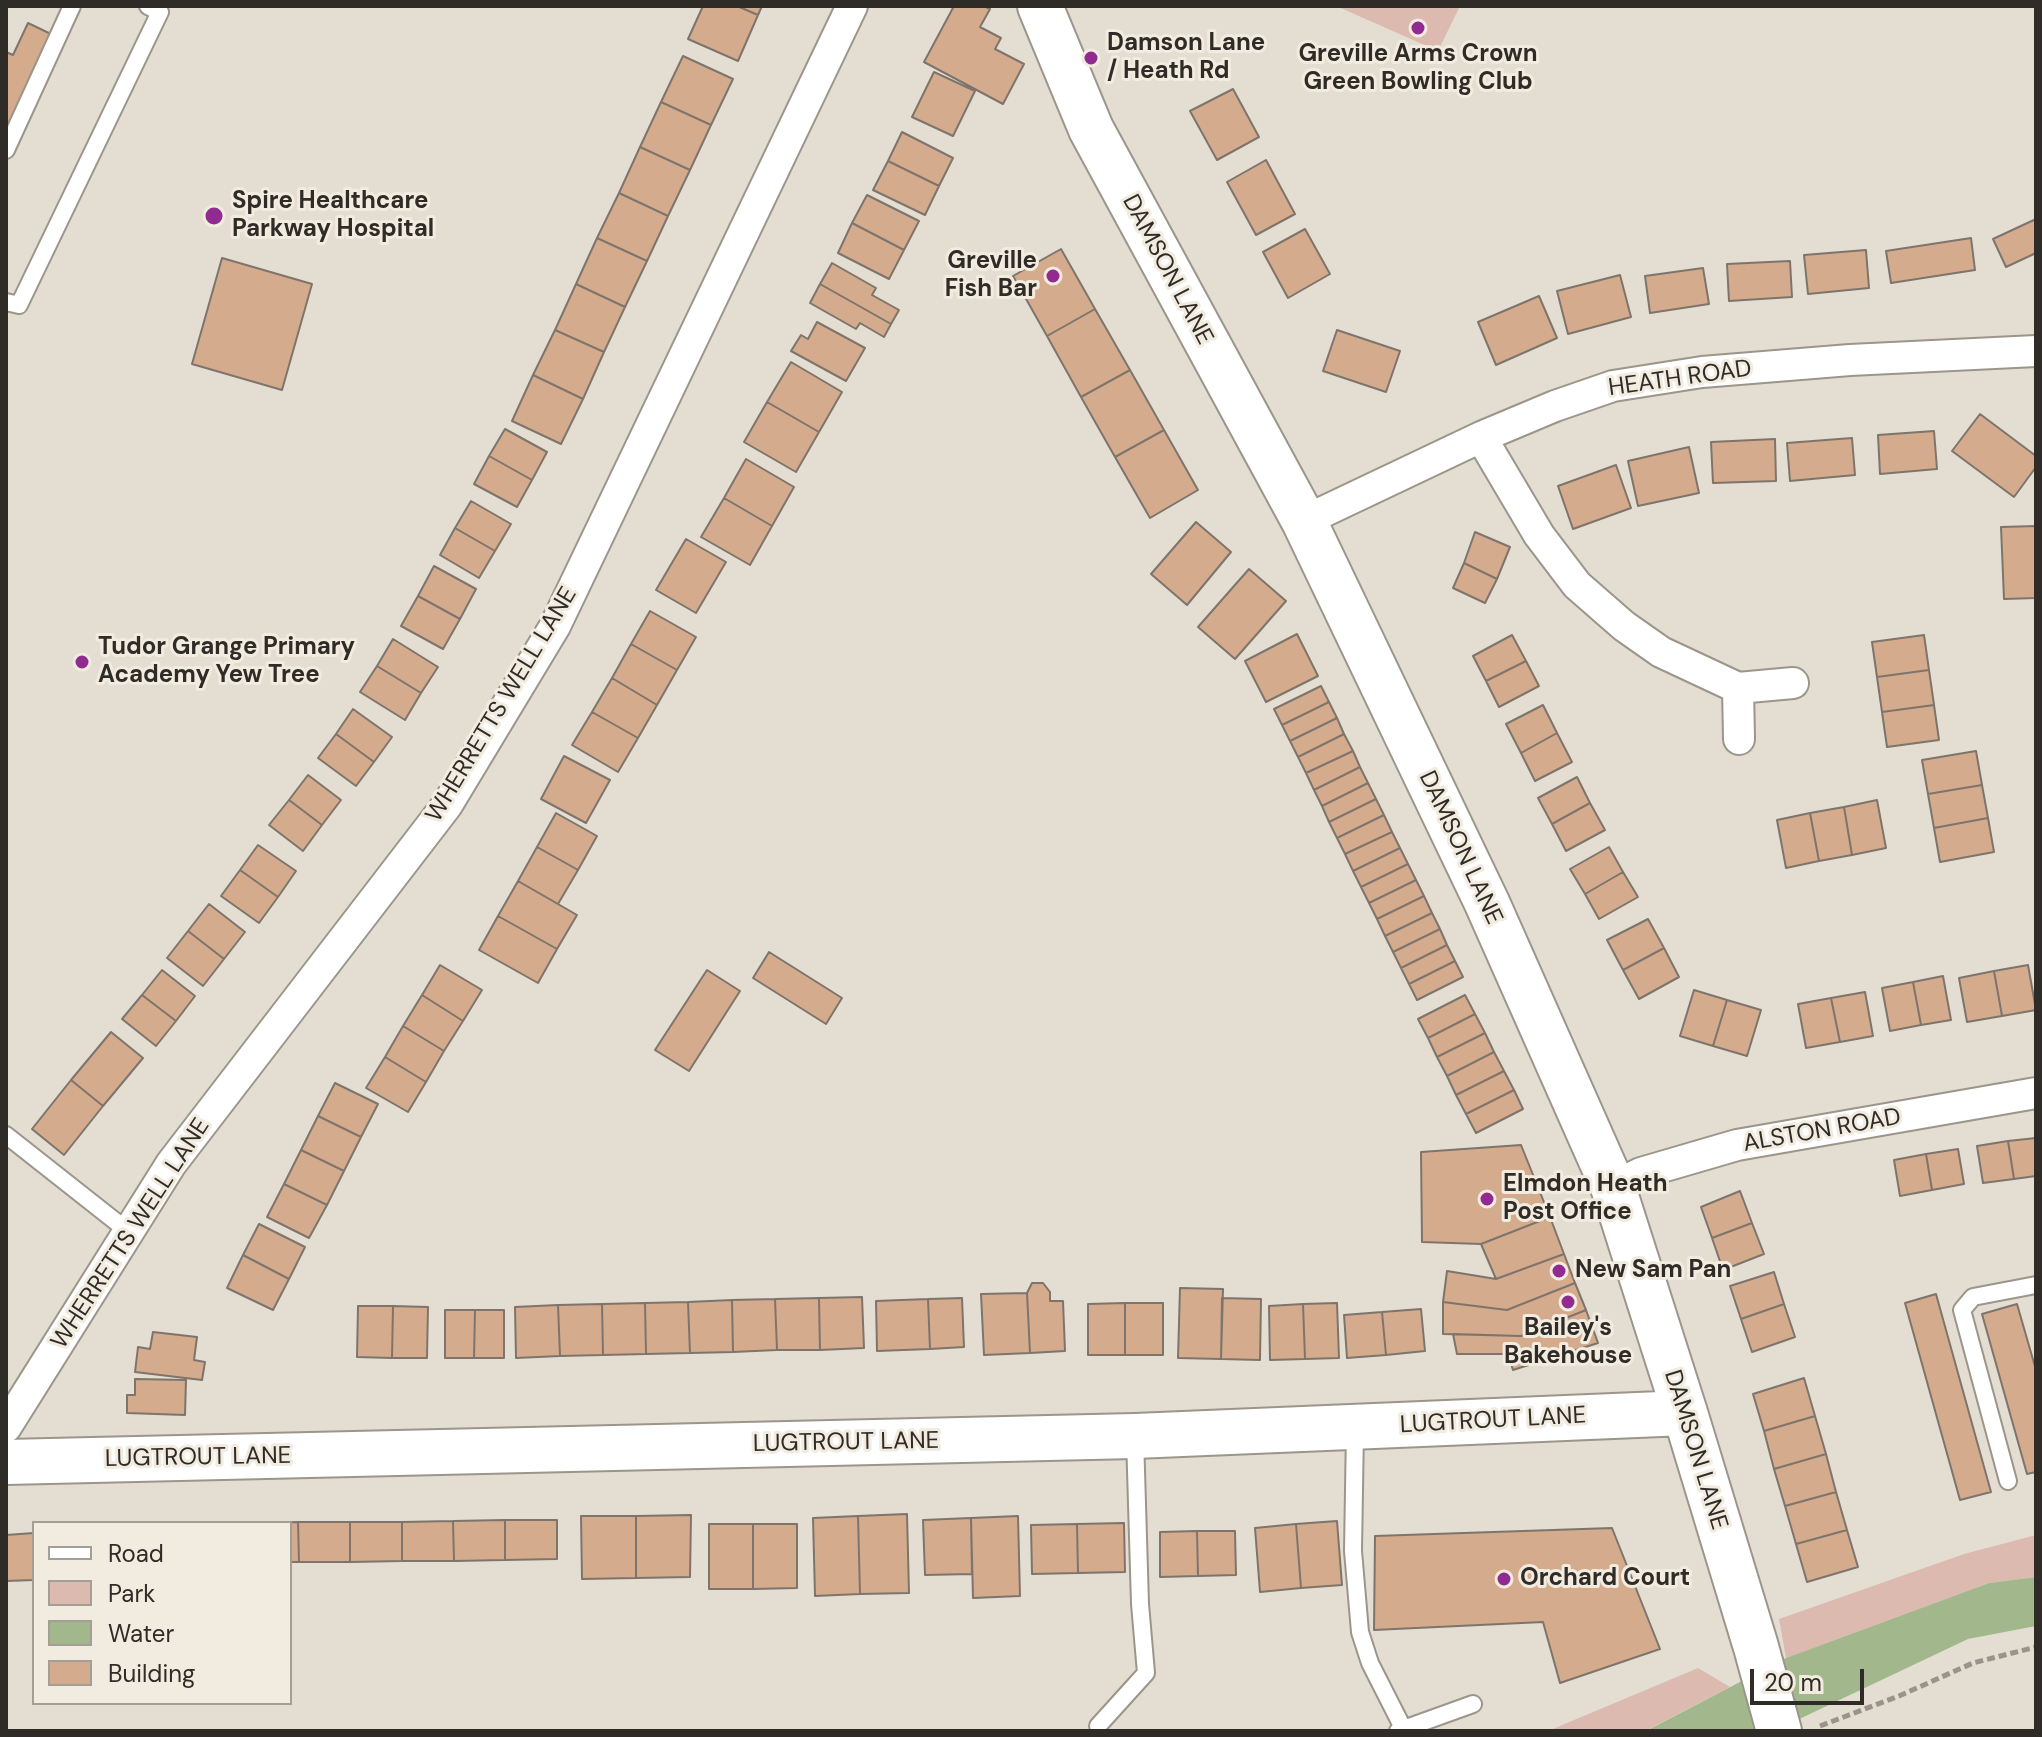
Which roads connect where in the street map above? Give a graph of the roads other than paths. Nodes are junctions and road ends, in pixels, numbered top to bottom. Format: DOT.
graph roads {
  1 [pos="72,6"];
  2 [pos="852,6"];
  3 [pos="1040,6"];
  4 [pos="154,9"];
  5 [pos="6,150"];
  6 [pos="6,302"];
  7 [pos="2036,351"];
  8 [pos="1481,437"];
  9 [pos="1304,521"];
  10 [pos="1793,683"];
  11 [pos="1738,688"];
  12 [pos="1739,739"];
  13 [pos="2036,1093"];
  14 [pos="6,1135"];
  15 [pos="1613,1187"];
  16 [pos="129,1232"];
  17 [pos="2036,1285"];
  18 [pos="1685,1413"];
  19 [pos="6,1427"];
  20 [pos="1355,1428"];
  21 [pos="1135,1436"];
  22 [pos="6,1462"];
  23 [pos="2008,1481"];
  24 [pos="1473,1704"];
  25 [pos="1098,1726"];
  26 [pos="1400,1730"];
  27 [pos="1796,1730"];
  1 -- 5 [label="lane"];
  2 -- 16 [label="street, WHERRETTS WELL LANE"];
  3 -- 9 [label="street, DAMSON LANE"];
  4 -- 6 [label="lane"];
  7 -- 8 [label="street, HEATH ROAD"];
  8 -- 9 [label="street, HEATH ROAD"];
  8 -- 11 [label="street"];
  9 -- 15 [label="street, DAMSON LANE"];
  10 -- 11 [label="street"];
  11 -- 12 [label="street"];
  13 -- 15 [label="street, ALSTON ROAD"];
  14 -- 16 [label="lane"];
  15 -- 18 [label="street, DAMSON LANE"];
  16 -- 19 [label="street, WHERRETTS WELL LANE"];
  17 -- 23 [label="lane"];
  18 -- 20 [label="street, LUGTROUT LANE"];
  18 -- 27 [label="street, DAMSON LANE"];
  20 -- 21 [label="street, LUGTROUT LANE"];
  20 -- 26 [label="lane"];
  21 -- 22 [label="street, LUGTROUT LANE"];
  21 -- 25 [label="lane"];
  24 -- 26 [label="lane"];
}
